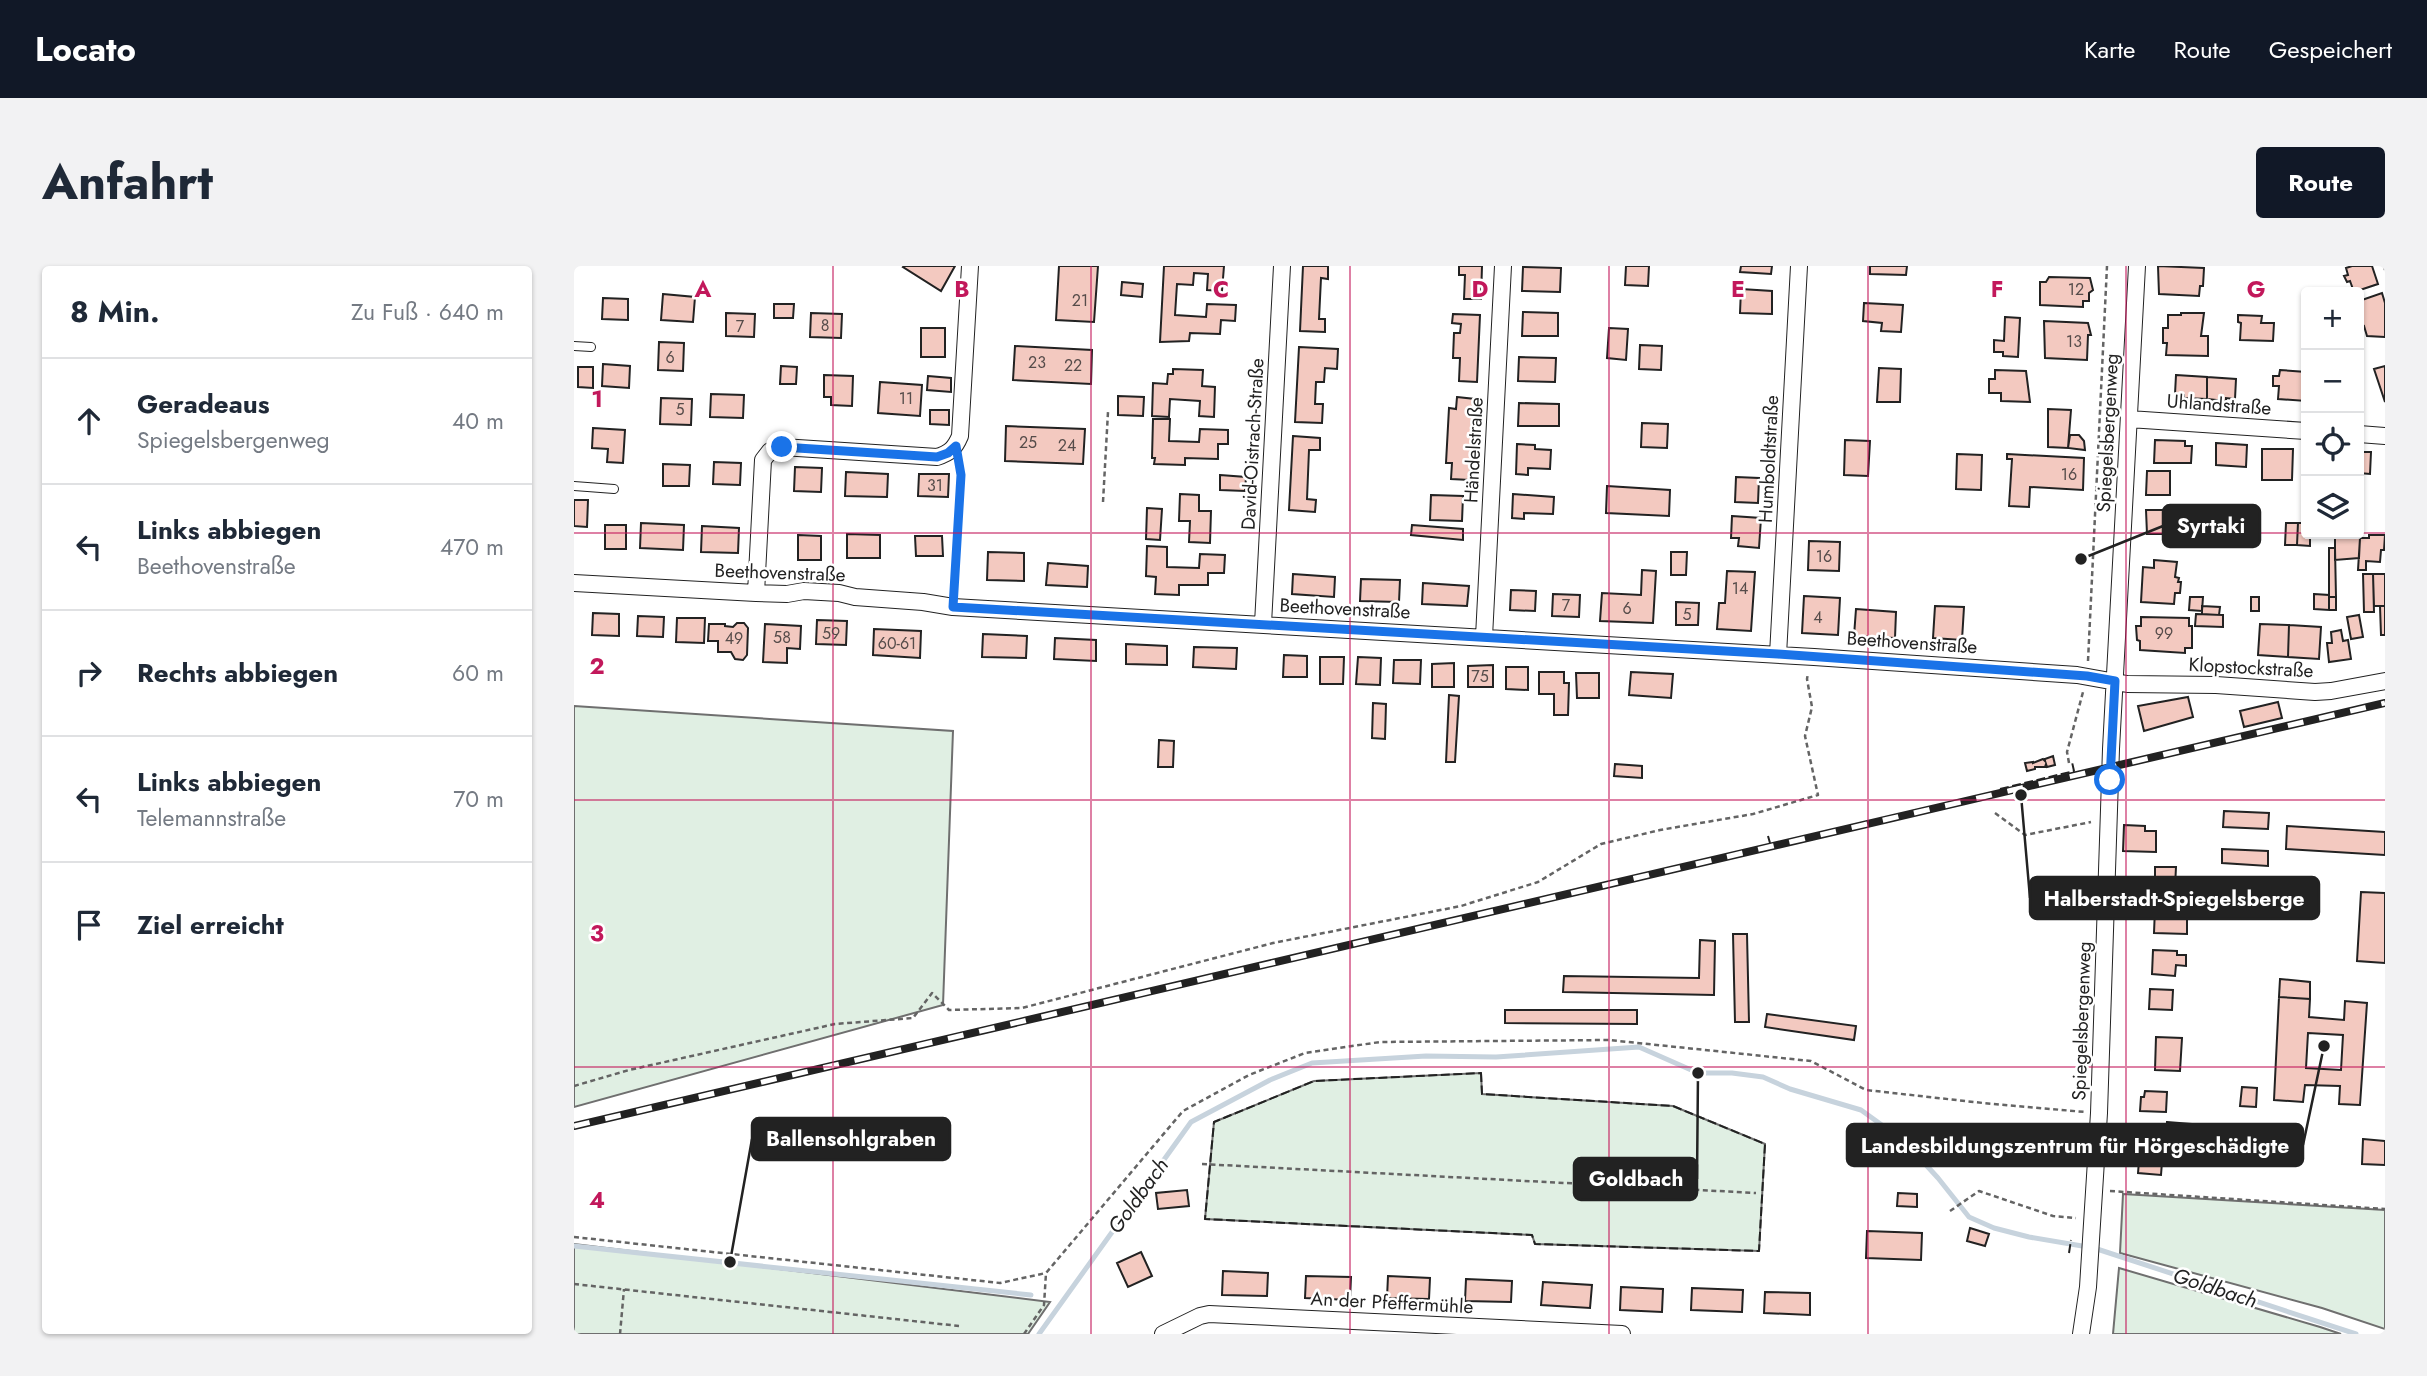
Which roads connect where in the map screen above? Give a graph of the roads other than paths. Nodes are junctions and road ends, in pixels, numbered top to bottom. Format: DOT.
graph roads {
  1 [pos="970,266"];
  2 [pos="1282,266"];
  3 [pos="1503,266"];
  4 [pos="1799,266"];
  5 [pos="2137,266"];
  6 [pos="574,346"];
  7 [pos="591,347"];
  8 [pos="2129,419"];
  9 [pos="2301,431"];
  10 [pos="2364,434"];
  11 [pos="2385,436"];
  12 [pos="574,486"];
  13 [pos="614,489"];
  14 [pos="574,583"];
  15 [pos="756,593"];
  16 [pos="1263,624"];
  17 [pos="1484,637"];
  18 [pos="1778,654"];
  19 [pos="2115,681"];
  20 [pos="2385,681"];
  21 [pos="1163,1334"];
  22 [pos="1622,1334"];
  23 [pos="2081,1334"];
  1 -- 15 [label="street"];
  2 -- 16 [label="street, David-Oistrach-Straße"];
  3 -- 17 [label="street, Händelstraße"];
  4 -- 18 [label="street, Humboldtstraße"];
  5 -- 8 [label="street, Spiegelsbergenweg"];
  6 -- 7 [label="lane"];
  8 -- 9 [label="street, Uhlandstraße"];
  8 -- 19 [label="street, Spiegelsbergenweg"];
  10 -- 11 [label="street"];
  12 -- 13 [label="lane"];
  14 -- 15 [label="street, Beethovenstraße"];
  15 -- 16 [label="street, Beethovenstraße"];
  16 -- 17 [label="street, Beethovenstraße"];
  17 -- 18 [label="street, Beethovenstraße"];
  18 -- 19 [label="street, Beethovenstraße"];
  19 -- 20 [label="street, Klopstockstraße"];
  19 -- 23 [label="street, Spiegelsbergenweg"];
  21 -- 22 [label="street, An der Pfeffermühle"];
}
